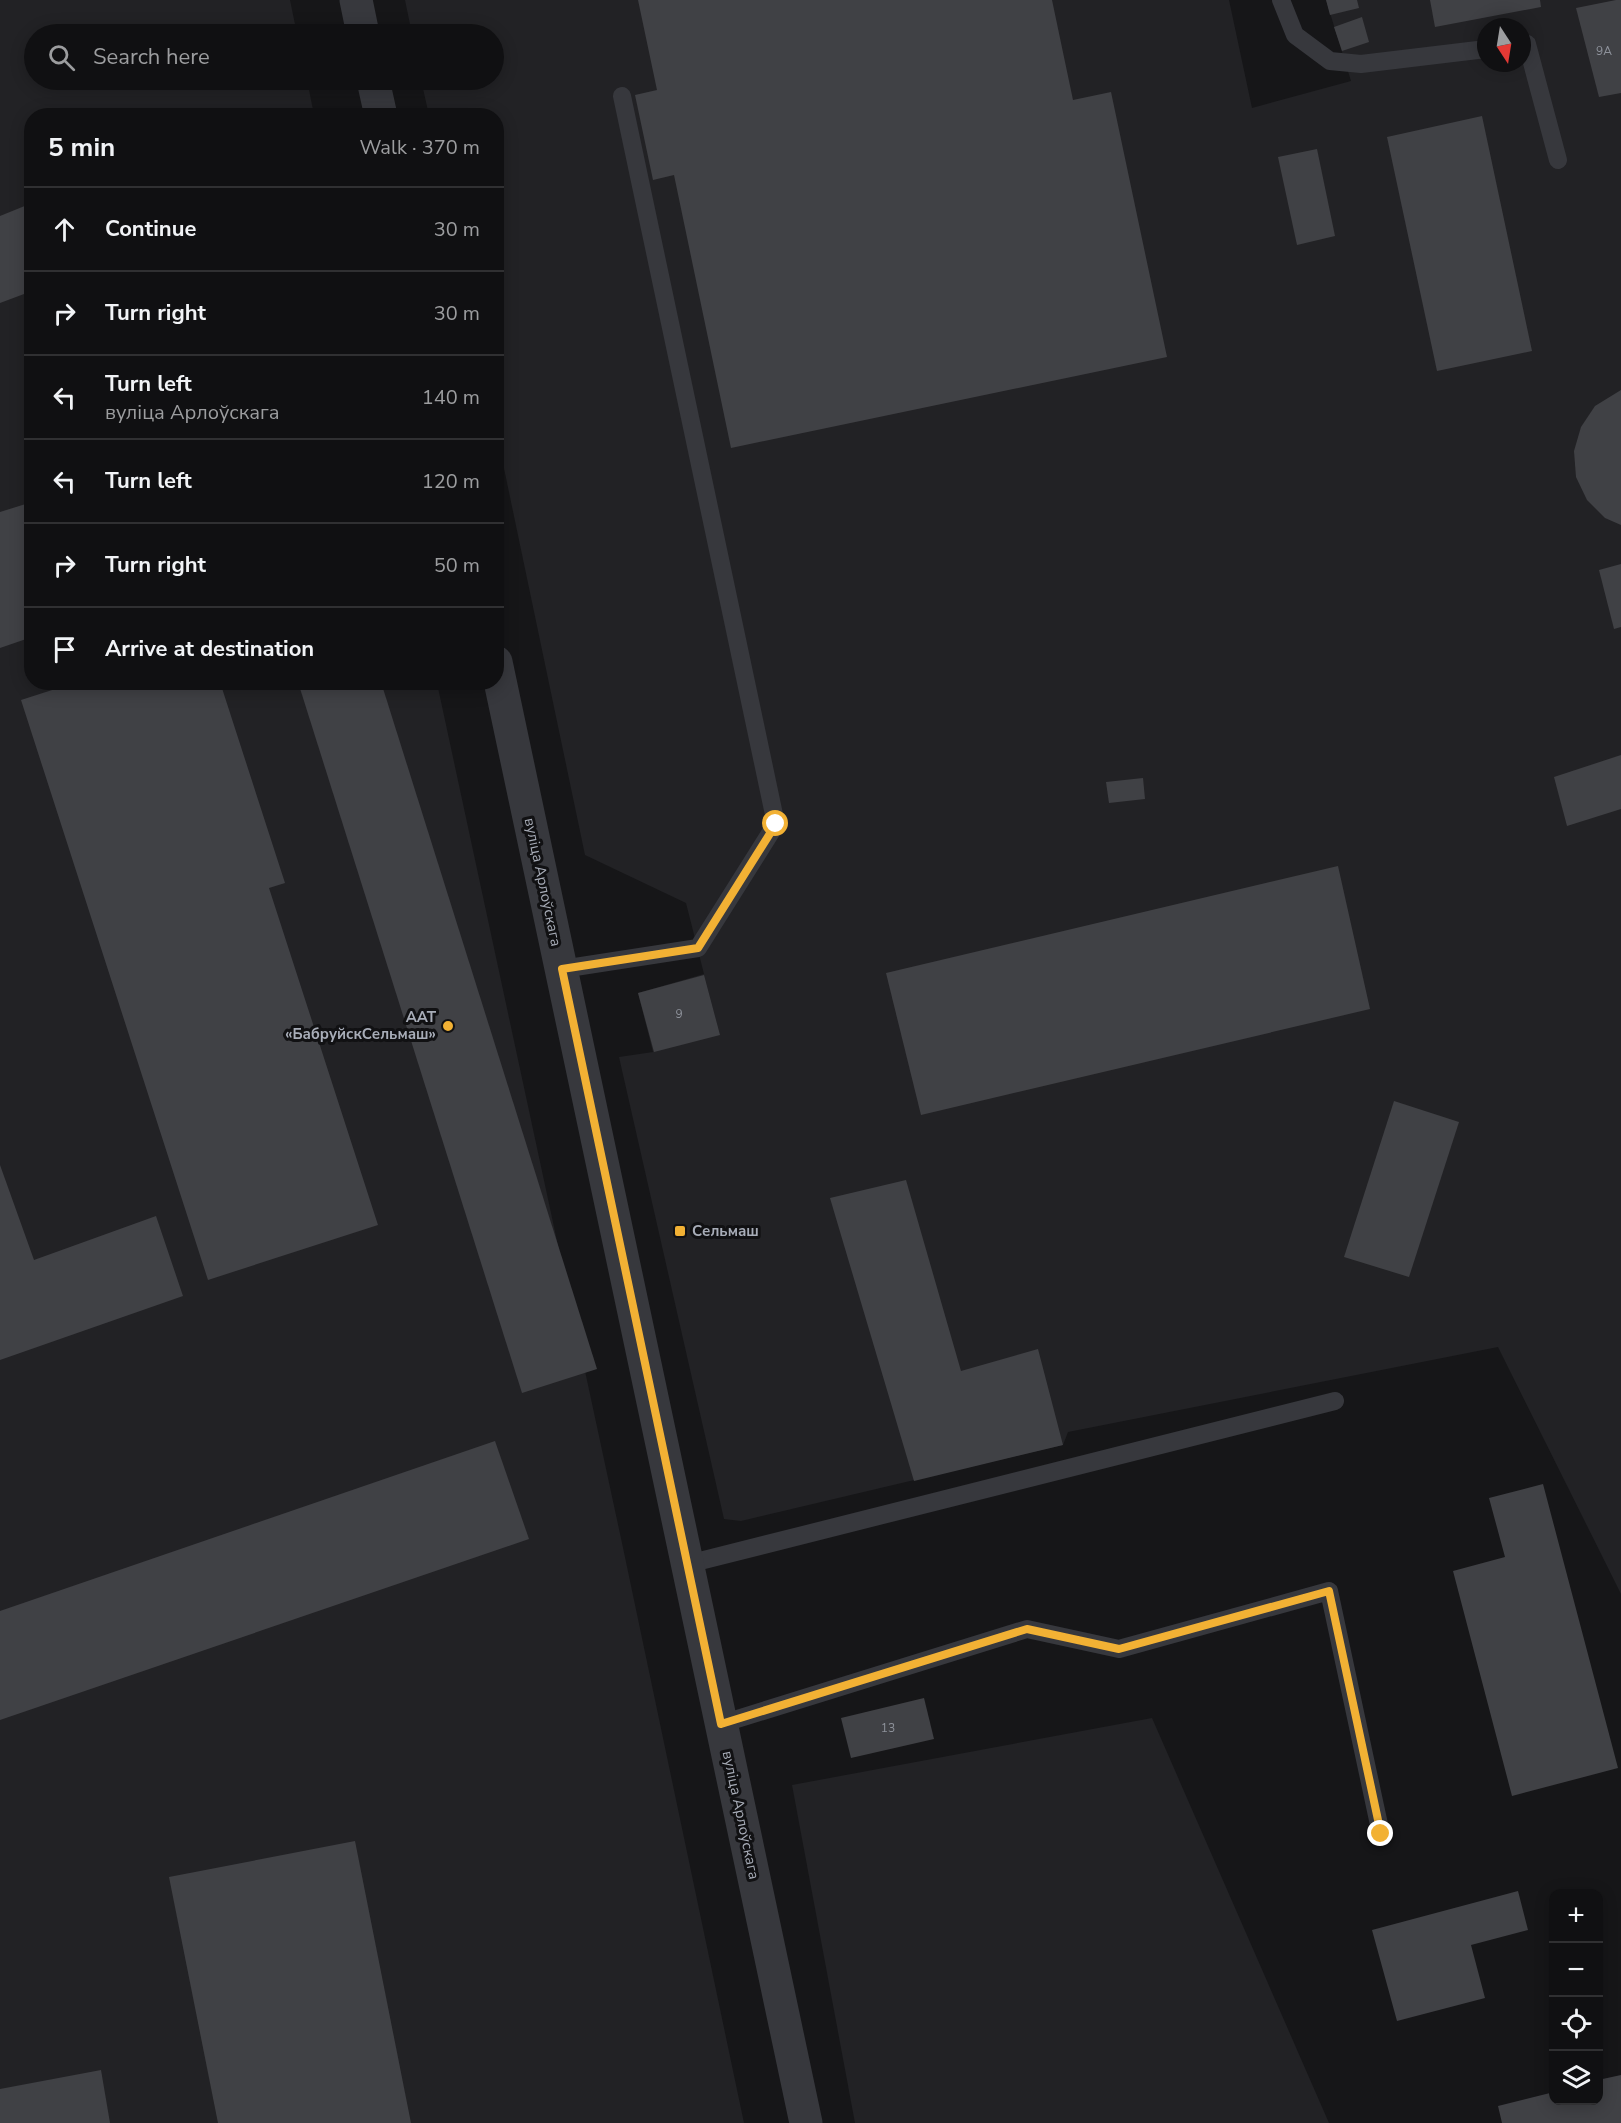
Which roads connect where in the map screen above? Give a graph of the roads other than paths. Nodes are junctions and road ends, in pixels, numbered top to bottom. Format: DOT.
graph roads {
  1 [pos="356,0"];
  2 [pos="1281,0"];
  3 [pos="361,24"];
  4 [pos="1477,50"];
  5 [pos="1531,59"];
  6 [pos="375,90"];
  7 [pos="622,96"];
  8 [pos="379,108"];
  9 [pos="1558,160"];
  10 [pos="502,690"];
  11 [pos="562,969"];
  12 [pos="1335,1401"];
  13 [pos="688,1564"];
  14 [pos="721,1724"];
  15 [pos="1381,1834"];
  16 [pos="806,2123"];
  1 -- 3 [label="street"];
  2 -- 4 [label="lane"];
  5 -- 9 [label="lane"];
  6 -- 8 [label="street"];
  7 -- 11 [label="lane"];
  10 -- 11 [label="street, вуліца Арлоўскага"];
  11 -- 13 [label="street, вуліца Арлоўскага"];
  12 -- 13 [label="lane"];
  13 -- 14 [label="street, вуліца Арлоўскага"];
  14 -- 15 [label="lane"];
  14 -- 16 [label="street, вуліца Арлоўскага"];
}
